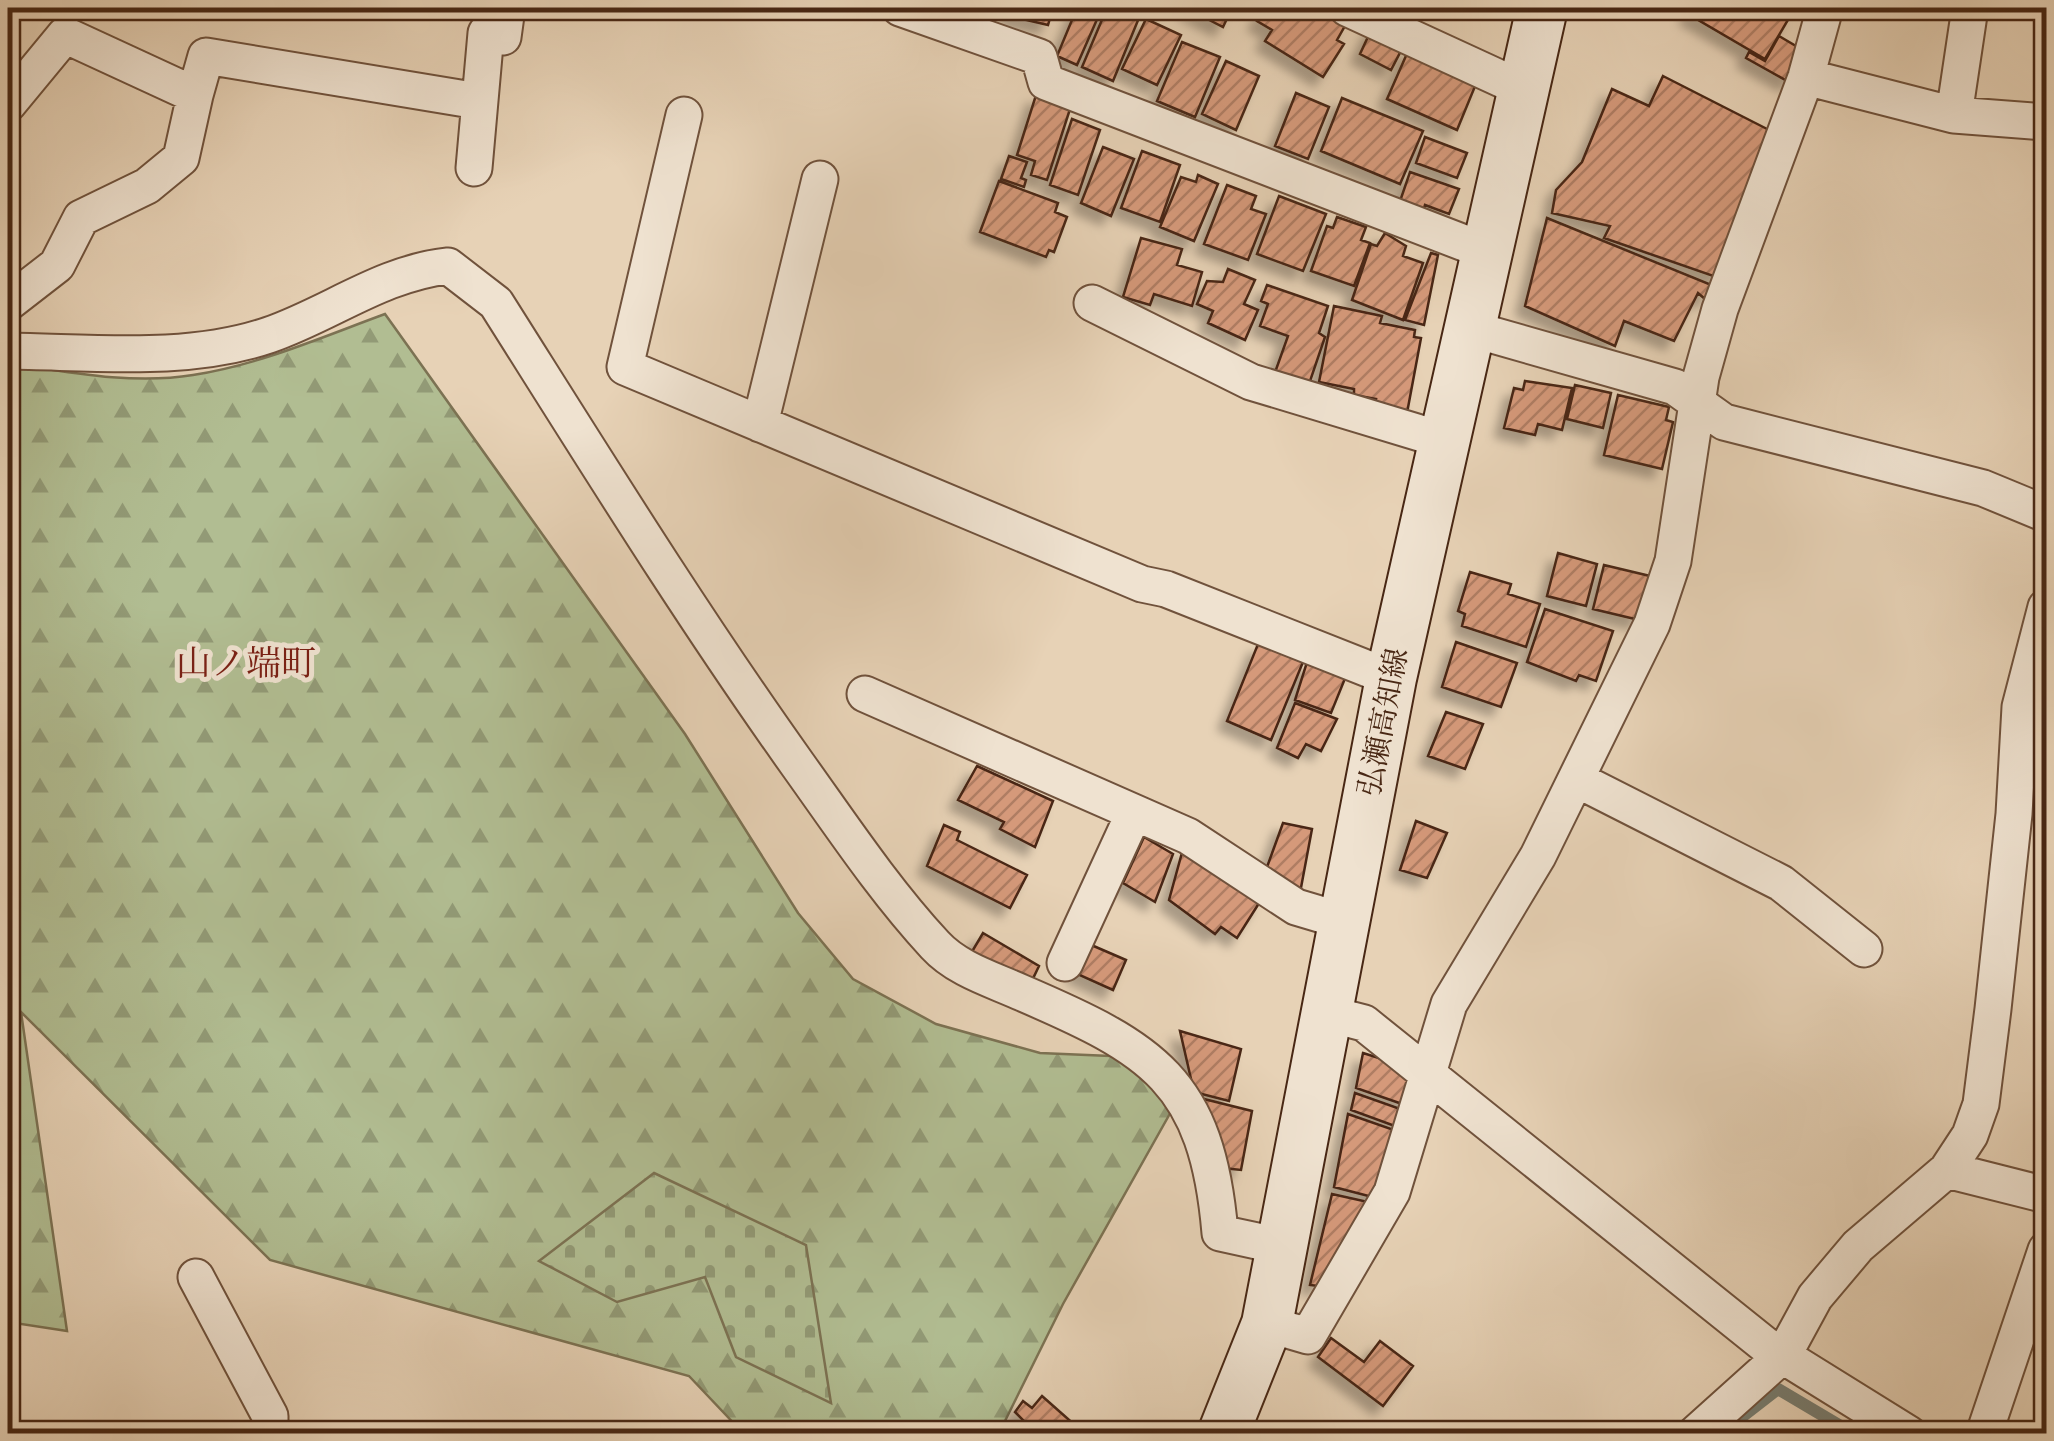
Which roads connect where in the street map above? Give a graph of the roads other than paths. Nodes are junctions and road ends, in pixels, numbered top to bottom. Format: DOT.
graph roads {
  1 [pos="507,8"];
  2 [pos="900,8"];
  3 [pos="1348,8"];
  4 [pos="1542,8"];
  5 [pos="1825,8"];
  6 [pos="1970,8"];
  7 [pos="1806,77"];
  8 [pos="1523,89"];
  9 [pos="195,95"];
  10 [pos="478,100"];
  11 [pos="8,104"];
  12 [pos="684,115"];
  13 [pos="1954,115"];
  14 [pos="2046,122"];
  15 [pos="474,168"];
  16 [pos="820,179"];
  17 [pos="1485,251"];
  18 [pos="8,303"];
  19 [pos="1092,303"];
  20 [pos="1468,328"];
  21 [pos="8,351"];
  22 [pos="1700,404"];
  23 [pos="760,424"];
  24 [pos="1444,440"];
  25 [pos="2046,514"];
  26 [pos="2046,607"];
  27 [pos="1390,678"];
  28 [pos="864,694"];
  29 [pos="1576,779"];
  30 [pos="1134,813"];
  31 [pos="1343,921"];
  32 [pos="1864,949"];
  33 [pos="1066,963"];
  34 [pos="1326,1013"];
  35 [pos="1428,1071"];
  36 [pos="1947,1170"];
  37 [pos="2046,1194"];
  38 [pos="1280,1246"];
  39 [pos="2046,1250"];
  40 [pos="196,1278"];
  41 [pos="1266,1324"];
  42 [pos="1784,1354"];
  43 [pos="270,1434"];
  44 [pos="1222,1434"];
  45 [pos="1695,1434"];
  46 [pos="1909,1434"];
  47 [pos="1984,1434"];
  1 -- 10 [label="street"];
  2 -- 17 [label="street"];
  3 -- 8 [label="street"];
  4 -- 8 [label="main road, 弘瀬高知線"];
  5 -- 7 [label="street"];
  6 -- 13 [label="street"];
  7 -- 13 [label="street"];
  7 -- 22 [label="street"];
  8 -- 17 [label="main road, 弘瀬高知線"];
  9 -- 10 [label="street"];
  9 -- 11 [label="street"];
  9 -- 18 [label="street"];
  10 -- 15 [label="street"];
  12 -- 23 [label="street"];
  13 -- 14 [label="street"];
  16 -- 23 [label="street"];
  17 -- 20 [label="main road, 弘瀬高知線"];
  19 -- 24 [label="street"];
  20 -- 22 [label="street"];
  20 -- 24 [label="main road, 弘瀬高知線"];
  21 -- 38 [label="street"];
  22 -- 25 [label="street"];
  22 -- 29 [label="street"];
  23 -- 27 [label="street"];
  24 -- 27 [label="main road, 弘瀬高知線"];
  26 -- 36 [label="street"];
  27 -- 31 [label="main road, 弘瀬高知線"];
  28 -- 30 [label="street"];
  29 -- 32 [label="street"];
  29 -- 35 [label="street"];
  30 -- 31 [label="street"];
  30 -- 33 [label="street"];
  31 -- 34 [label="main road, 弘瀬高知線"];
  34 -- 35 [label="street"];
  34 -- 38 [label="main road, 弘瀬高知線"];
  35 -- 41 [label="street"];
  35 -- 42 [label="street"];
  36 -- 37 [label="street"];
  36 -- 42 [label="street"];
  38 -- 41 [label="main road, 弘瀬高知線"];
  39 -- 47 [label="street"];
  40 -- 43 [label="street"];
  41 -- 44 [label="main road, 弘瀬高知線"];
  42 -- 45 [label="street"];
  42 -- 46 [label="street"];
}
